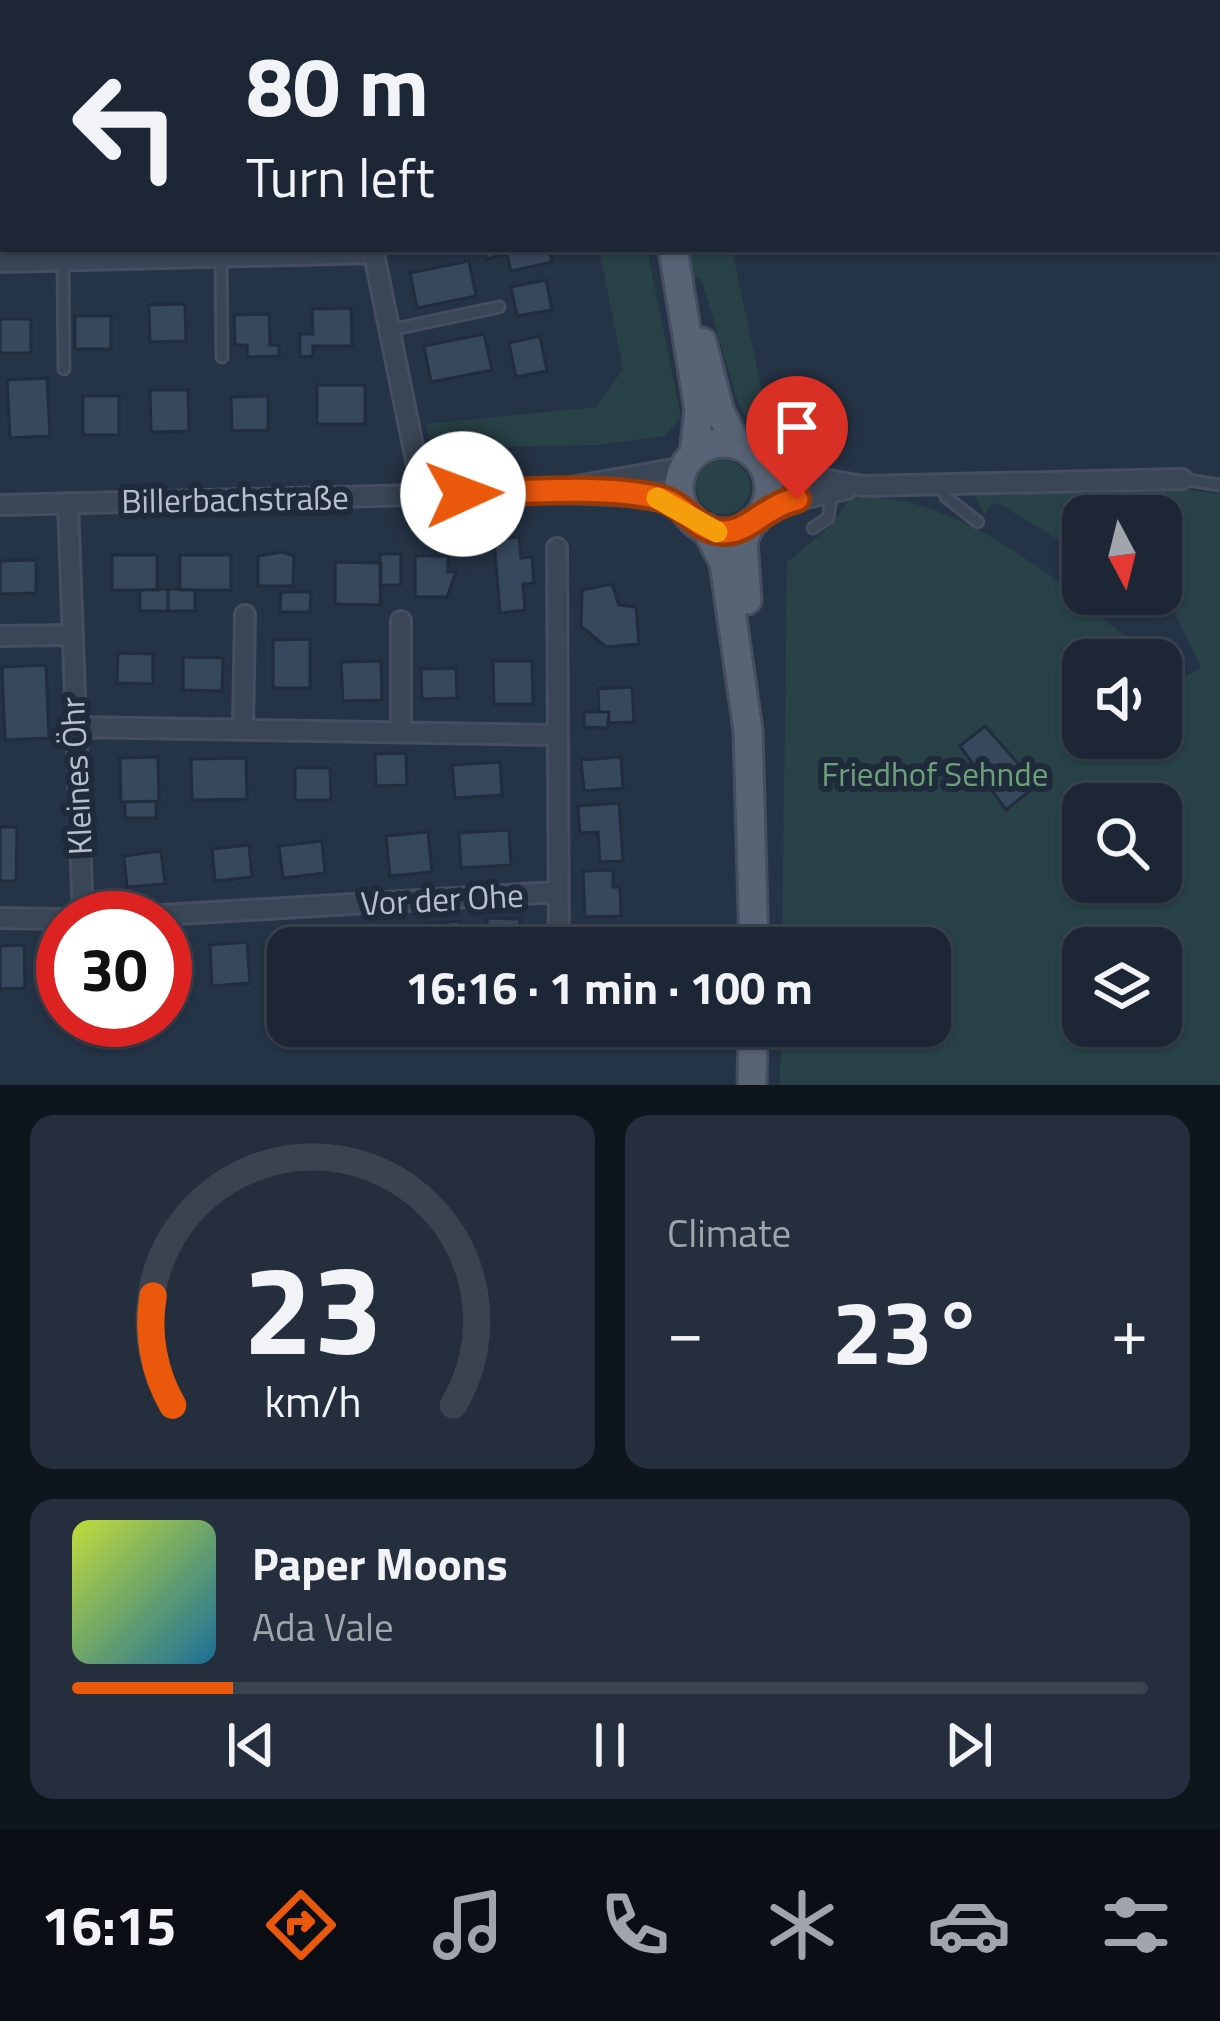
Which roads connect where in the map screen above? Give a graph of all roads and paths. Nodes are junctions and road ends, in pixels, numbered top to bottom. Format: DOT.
graph roads {
  1 [pos="348,252"];
  2 [pos="374,252"];
  3 [pos="674,253"];
  4 [pos="221,257"];
  5 [pos="63,261"];
  6 [pos="0,262"];
  7 [pos="500,307"];
  8 [pos="390,330"];
  9 [pos="222,357"];
  10 [pos="64,369"];
  11 [pos="737,445"];
  12 [pos="689,461"];
  13 [pos="765,469"];
  14 [pos="1182,479"];
  15 [pos="942,484"];
  16 [pos="863,485"];
  17 [pos="1220,485"];
  18 [pos="543,492"];
  19 [pos="832,492"];
  20 [pos="423,495"];
  21 [pos="68,503"];
  22 [pos="0,505"];
  23 [pos="758,515"];
  24 [pos="696,519"];
  25 [pos="978,522"];
  26 [pos="813,528"];
  27 [pos="556,548"];
  28 [pos="245,615"];
  29 [pos="401,621"];
  30 [pos="70,635"];
  31 [pos="0,636"];
  32 [pos="73,727"];
  33 [pos="243,729"];
  34 [pos="748,730"];
  35 [pos="400,731"];
  36 [pos="555,734"];
  37 [pos="81,891"];
  38 [pos="557,892"];
  39 [pos="192,913"];
  40 [pos="0,918"];
  41 [pos="36,919"];
  42 [pos="558,927"];
  43 [pos="753,927"];
  44 [pos="753,1047"];
  45 [pos="752,1085"];
  1 -- 4 [label="street"];
  2 -- 8 [label="street"];
  3 -- 11 [label="main road"];
  3 -- 12 [label="main road"];
  4 -- 5 [label="street"];
  4 -- 9 [label="lane"];
  5 -- 6 [label="street"];
  5 -- 10 [label="lane"];
  7 -- 8 [label="lane"];
  8 -- 20 [label="street"];
  11 -- 12 [label="main road"];
  11 -- 13 [label="main road"];
  12 -- 18 [label="street, Billerbachstraße"];
  12 -- 24 [label="main road"];
  13 -- 16 [label="street"];
  13 -- 23 [label="main road"];
  14 -- 15 [label="street"];
  14 -- 17 [label="lane"];
  15 -- 16 [label="street"];
  15 -- 25 [label="lane"];
  16 -- 19 [label="street"];
  18 -- 20 [label="street, Billerbachstraße"];
  18 -- 24 [label="street, Billerbachstraße"];
  19 -- 23 [label="street"];
  19 -- 26 [label="lane"];
  20 -- 21 [label="street, Billerbachstraße"];
  21 -- 22 [label="street, Billerbachstraße"];
  21 -- 30 [label="street, Kleines Öhr"];
  23 -- 24 [label="main road"];
  23 -- 34 [label="main road"];
  24 -- 34 [label="main road"];
  27 -- 36 [label="street, Vor der Ohe"];
  28 -- 33 [label="street"];
  29 -- 35 [label="street"];
  30 -- 31 [label="street"];
  30 -- 32 [label="street, Kleines Öhr"];
  32 -- 33 [label="street"];
  32 -- 37 [label="street, Kleines Öhr"];
  33 -- 35 [label="street"];
  34 -- 43 [label="main road"];
  35 -- 36 [label="street"];
  36 -- 38 [label="street, Vor der Ohe"];
  38 -- 39 [label="street, Vor der Ohe"];
  38 -- 42 [label="street, Vor der Ohe"];
  40 -- 41 [label="street"];
  44 -- 45 [label="main road"];
}
